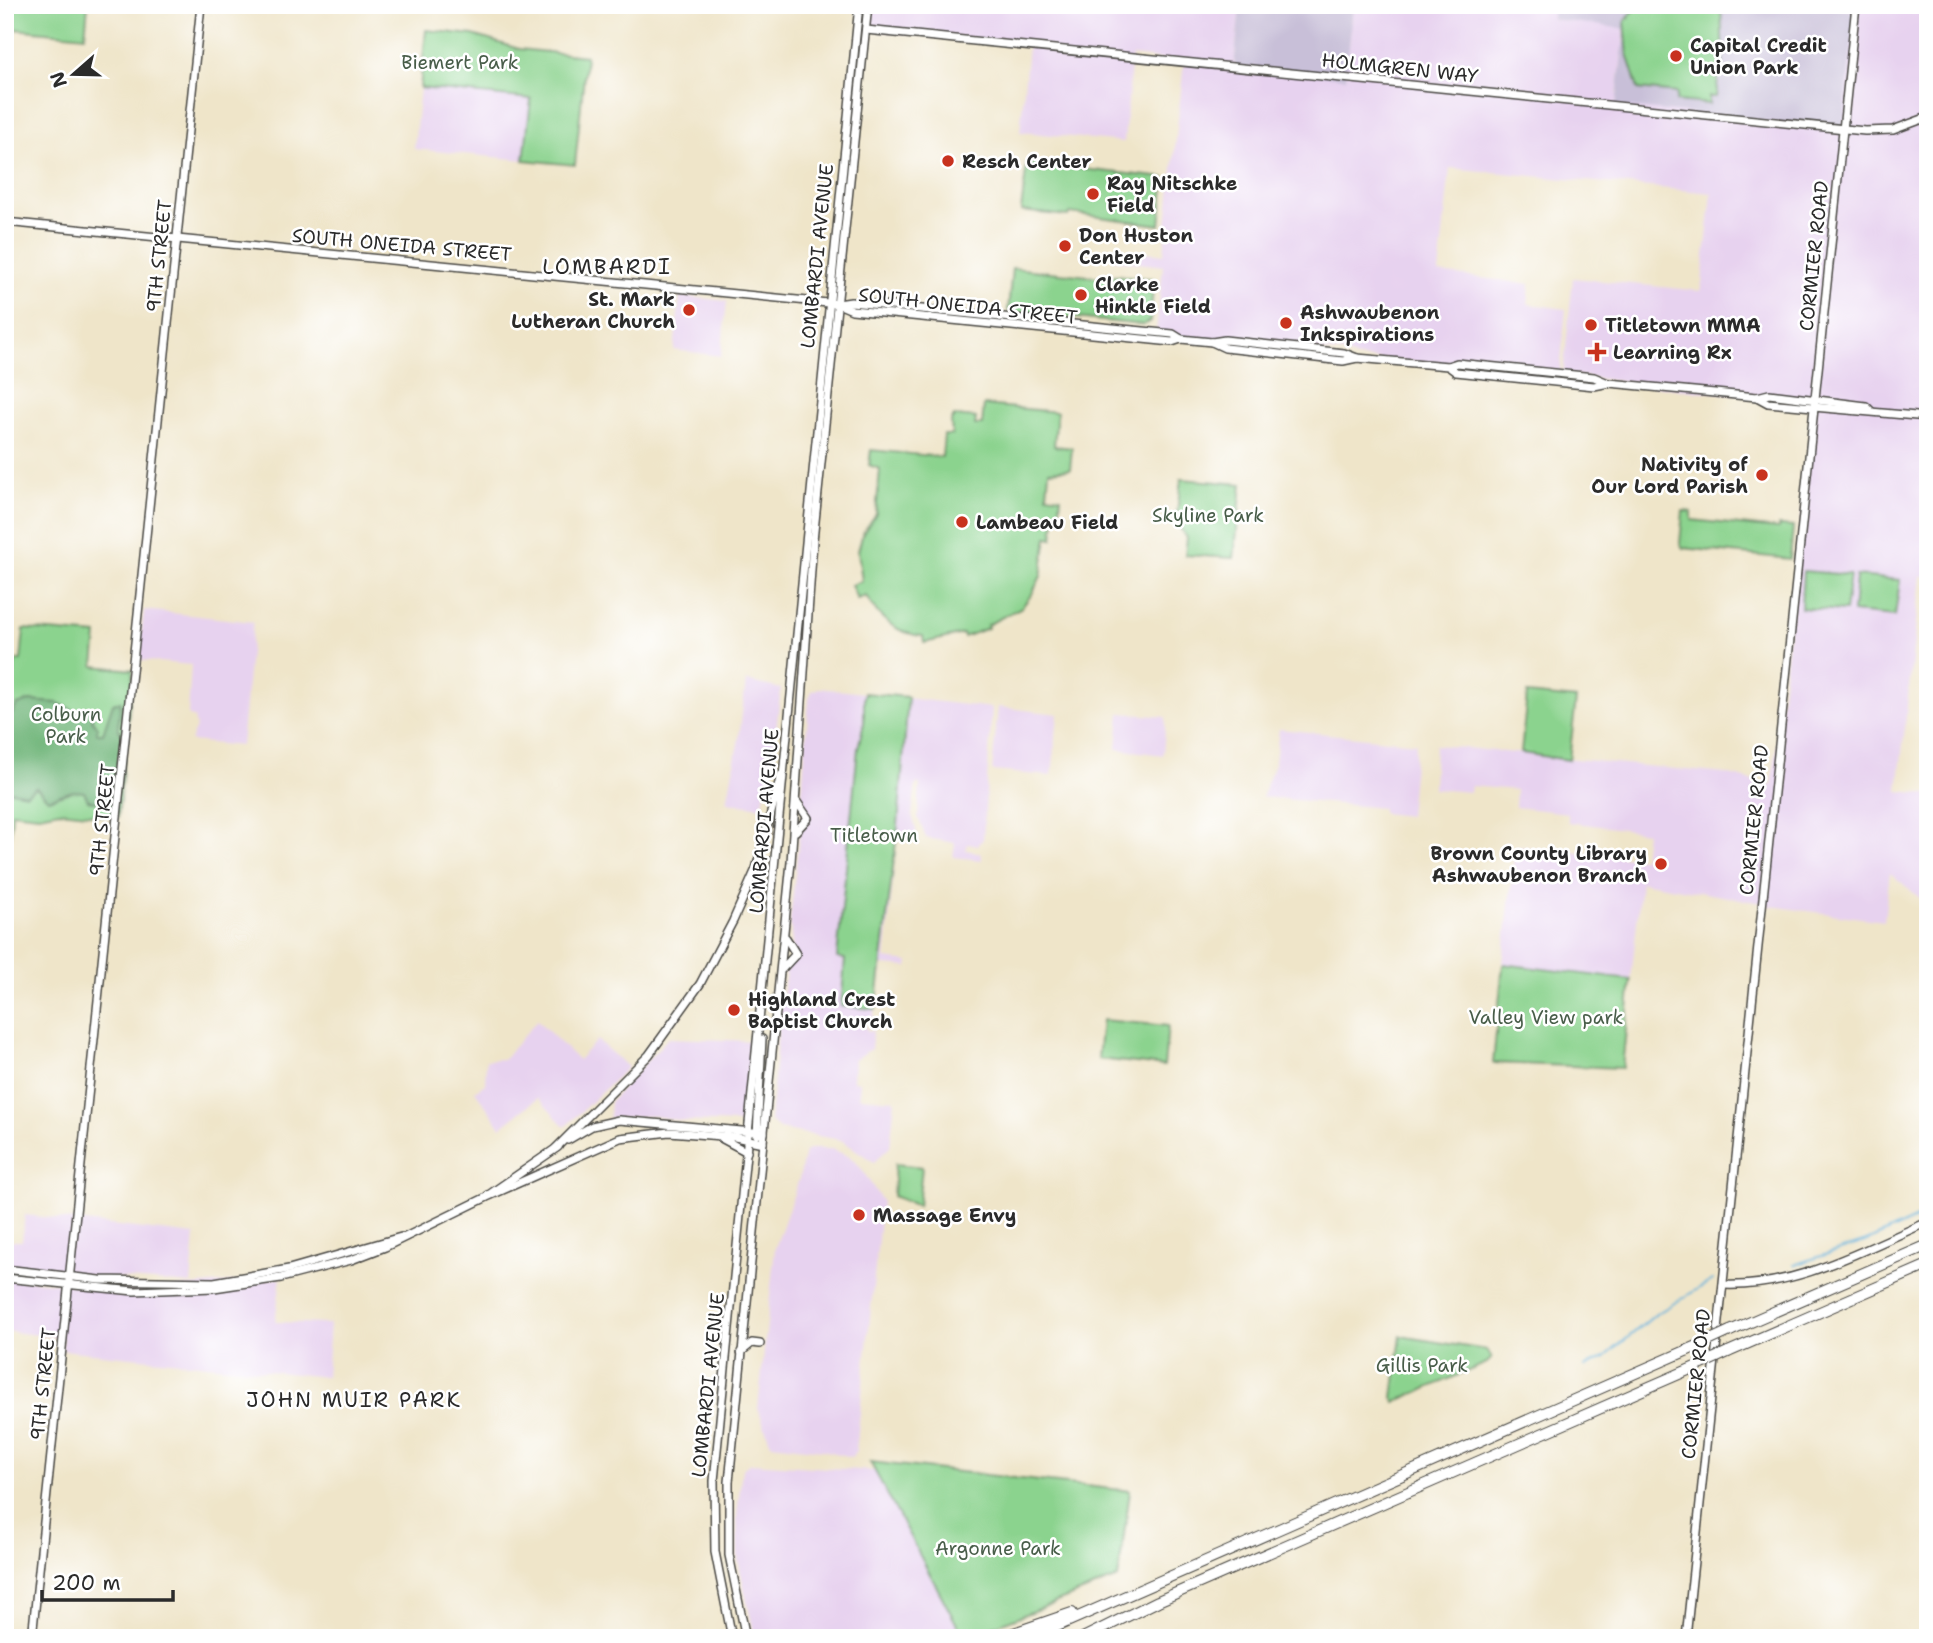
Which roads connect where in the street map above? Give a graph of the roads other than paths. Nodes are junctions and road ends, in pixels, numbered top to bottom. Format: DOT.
graph roads {
  1 [pos="201,5"];
  2 [pos="859,5"];
  3 [pos="868,5"];
  4 [pos="1856,5"];
  5 [pos="866,30"];
  6 [pos="1928,117"];
  7 [pos="1843,129"];
  8 [pos="5,222"];
  9 [pos="177,238"];
  10 [pos="827,303"];
  11 [pos="838,304"];
  12 [pos="1814,404"];
  13 [pos="1928,417"];
  14 [pos="786,765"];
  15 [pos="796,798"];
  16 [pos="794,834"];
  17 [pos="785,931"];
  18 [pos="780,971"];
  19 [pos="755,1134"];
  20 [pos="717,1136"];
  21 [pos="556,1148"];
  22 [pos="747,1152"];
  23 [pos="487,1197"];
  24 [pos="1928,1222"];
  25 [pos="1928,1240"];
  26 [pos="1928,1245"];
  27 [pos="1928,1265"];
  28 [pos="5,1269"];
  29 [pos="1928,1272"];
  30 [pos="5,1278"];
  31 [pos="69,1280"];
  32 [pos="1723,1285"];
  33 [pos="1812,1294"];
  34 [pos="1838,1305"];
  35 [pos="744,1332"];
  36 [pos="741,1352"];
  37 [pos="1158,1582"];
  38 [pos="1124,1617"];
  39 [pos="32,1638"];
  40 [pos="732,1638"];
  41 [pos="746,1638"];
  42 [pos="999,1638"];
  43 [pos="1030,1638"];
  44 [pos="1075,1638"];
  45 [pos="1083,1638"];
  46 [pos="1686,1638"];
  1 -- 9 [label="street, 9TH STREET"];
  2 -- 10 [label="street, LOMBARDI AVENUE"];
  3 -- 5 [label="street, LOMBARDI AVENUE"];
  4 -- 7 [label="street, CORMIER ROAD"];
  5 -- 7 [label="street, HOLMGREN WAY"];
  5 -- 11 [label="street, LOMBARDI AVENUE"];
  6 -- 7 [label="street, HOLMGREN WAY"];
  7 -- 12 [label="street, CORMIER ROAD"];
  8 -- 9 [label="street, SOUTH ONEIDA STREET"];
  9 -- 10 [label="street, SOUTH ONEIDA STREET"];
  9 -- 31 [label="street, 9TH STREET"];
  10 -- 11 [label="street, SOUTH ONEIDA STREET"];
  10 -- 14 [label="street, LOMBARDI AVENUE"];
  11 -- 12 [label="street, SOUTH ONEIDA STREET"];
  11 -- 15 [label="street, LOMBARDI AVENUE"];
  12 -- 13 [label="street, SOUTH ONEIDA STREET"];
  12 -- 32 [label="street, CORMIER ROAD"];
  14 -- 19 [label="street, LOMBARDI AVENUE"];
  14 -- 21 [label="street"];
  15 -- 16 [label="street, LOMBARDI AVENUE"];
  15 -- 16 [label="street"];
  16 -- 17 [label="street, LOMBARDI AVENUE"];
  17 -- 18 [label="street, LOMBARDI AVENUE"];
  17 -- 18 [label="street"];
  18 -- 19 [label="street, LOMBARDI AVENUE"];
  19 -- 20 [label="street"];
  19 -- 21 [label="street"];
  19 -- 22 [label="street, LOMBARDI AVENUE"];
  19 -- 35 [label="street, LOMBARDI AVENUE"];
  20 -- 22 [label="street"];
  20 -- 23 [label="street"];
  21 -- 23 [label="street"];
  22 -- 40 [label="street, LOMBARDI AVENUE"];
  23 -- 31 [label="street"];
  24 -- 32 [label="street"];
  25 -- 33 [label="highway"];
  26 -- 33 [label="highway"];
  27 -- 34 [label="highway"];
  28 -- 31 [label="street"];
  29 -- 34 [label="highway"];
  30 -- 31 [label="street"];
  31 -- 39 [label="street, 9TH STREET"];
  32 -- 46 [label="street, CORMIER ROAD"];
  33 -- 37 [label="highway, bridge"];
  34 -- 38 [label="highway, bridge"];
  35 -- 36 [label="street, LOMBARDI AVENUE"];
  35 -- 36 [label="street"];
  36 -- 41 [label="street, LOMBARDI AVENUE"];
  37 -- 42 [label="highway"];
  37 -- 43 [label="highway"];
  38 -- 44 [label="highway"];
  38 -- 45 [label="highway"];
}
